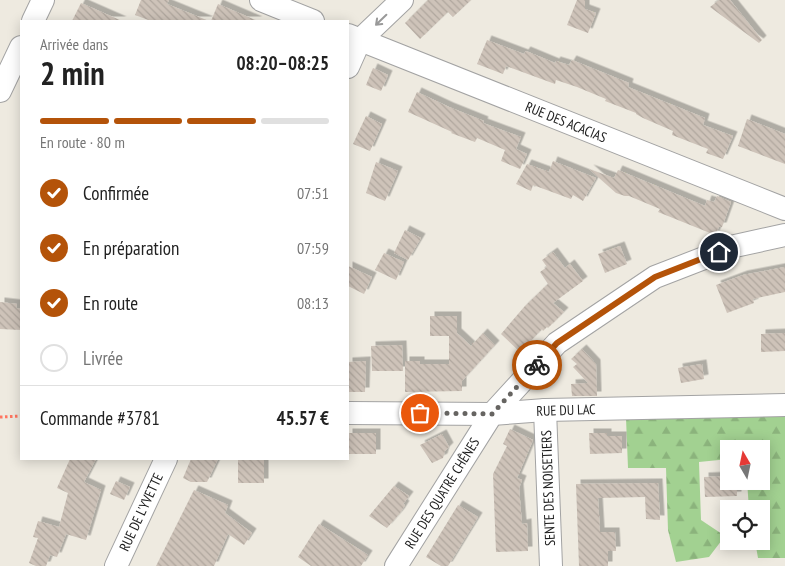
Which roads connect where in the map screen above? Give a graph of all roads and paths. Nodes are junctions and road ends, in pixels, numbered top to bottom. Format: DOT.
graph roads {
  1 [pos="44,0"];
  2 [pos="261,0"];
  3 [pos="402,0"];
  4 [pos="34,20"];
  5 [pos="311,20"];
  6 [pos="354,38"];
  7 [pos="20,49"];
  8 [pos="349,62"];
  9 [pos="0,92"];
  10 [pos="785,209"];
  11 [pos="785,235"];
  12 [pos="785,405"];
  13 [pos="545,410"];
  14 [pos="349,413"];
  15 [pos="492,414"];
  16 [pos="0,416"];
  17 [pos="20,416"];
  18 [pos="166,460"];
  19 [pos="116,566"];
  20 [pos="396,566"];
  21 [pos="551,566"];
  1 -- 4 [label="street"];
  2 -- 5 [label="street"];
  3 -- 6 [label="street, one-way"];
  6 -- 8 [label="street"];
  6 -- 10 [label="street, RUE DES ACACIAS"];
  7 -- 9 [label="street"];
  11 -- 15 [label="street, RUE DES QUATRE CHÊNES"];
  12 -- 13 [label="street, RUE DU LAC"];
  13 -- 15 [label="street, RUE DU LAC"];
  13 -- 21 [label="street, SENTE DES NOISETIERS"];
  14 -- 15 [label="street, RUE DU LAC"];
  15 -- 20 [label="street, RUE DES QUATRE CHÊNES"];
  16 -- 17 [label="path"];
  18 -- 19 [label="street, RUE DE L'YVETTE"];
}
